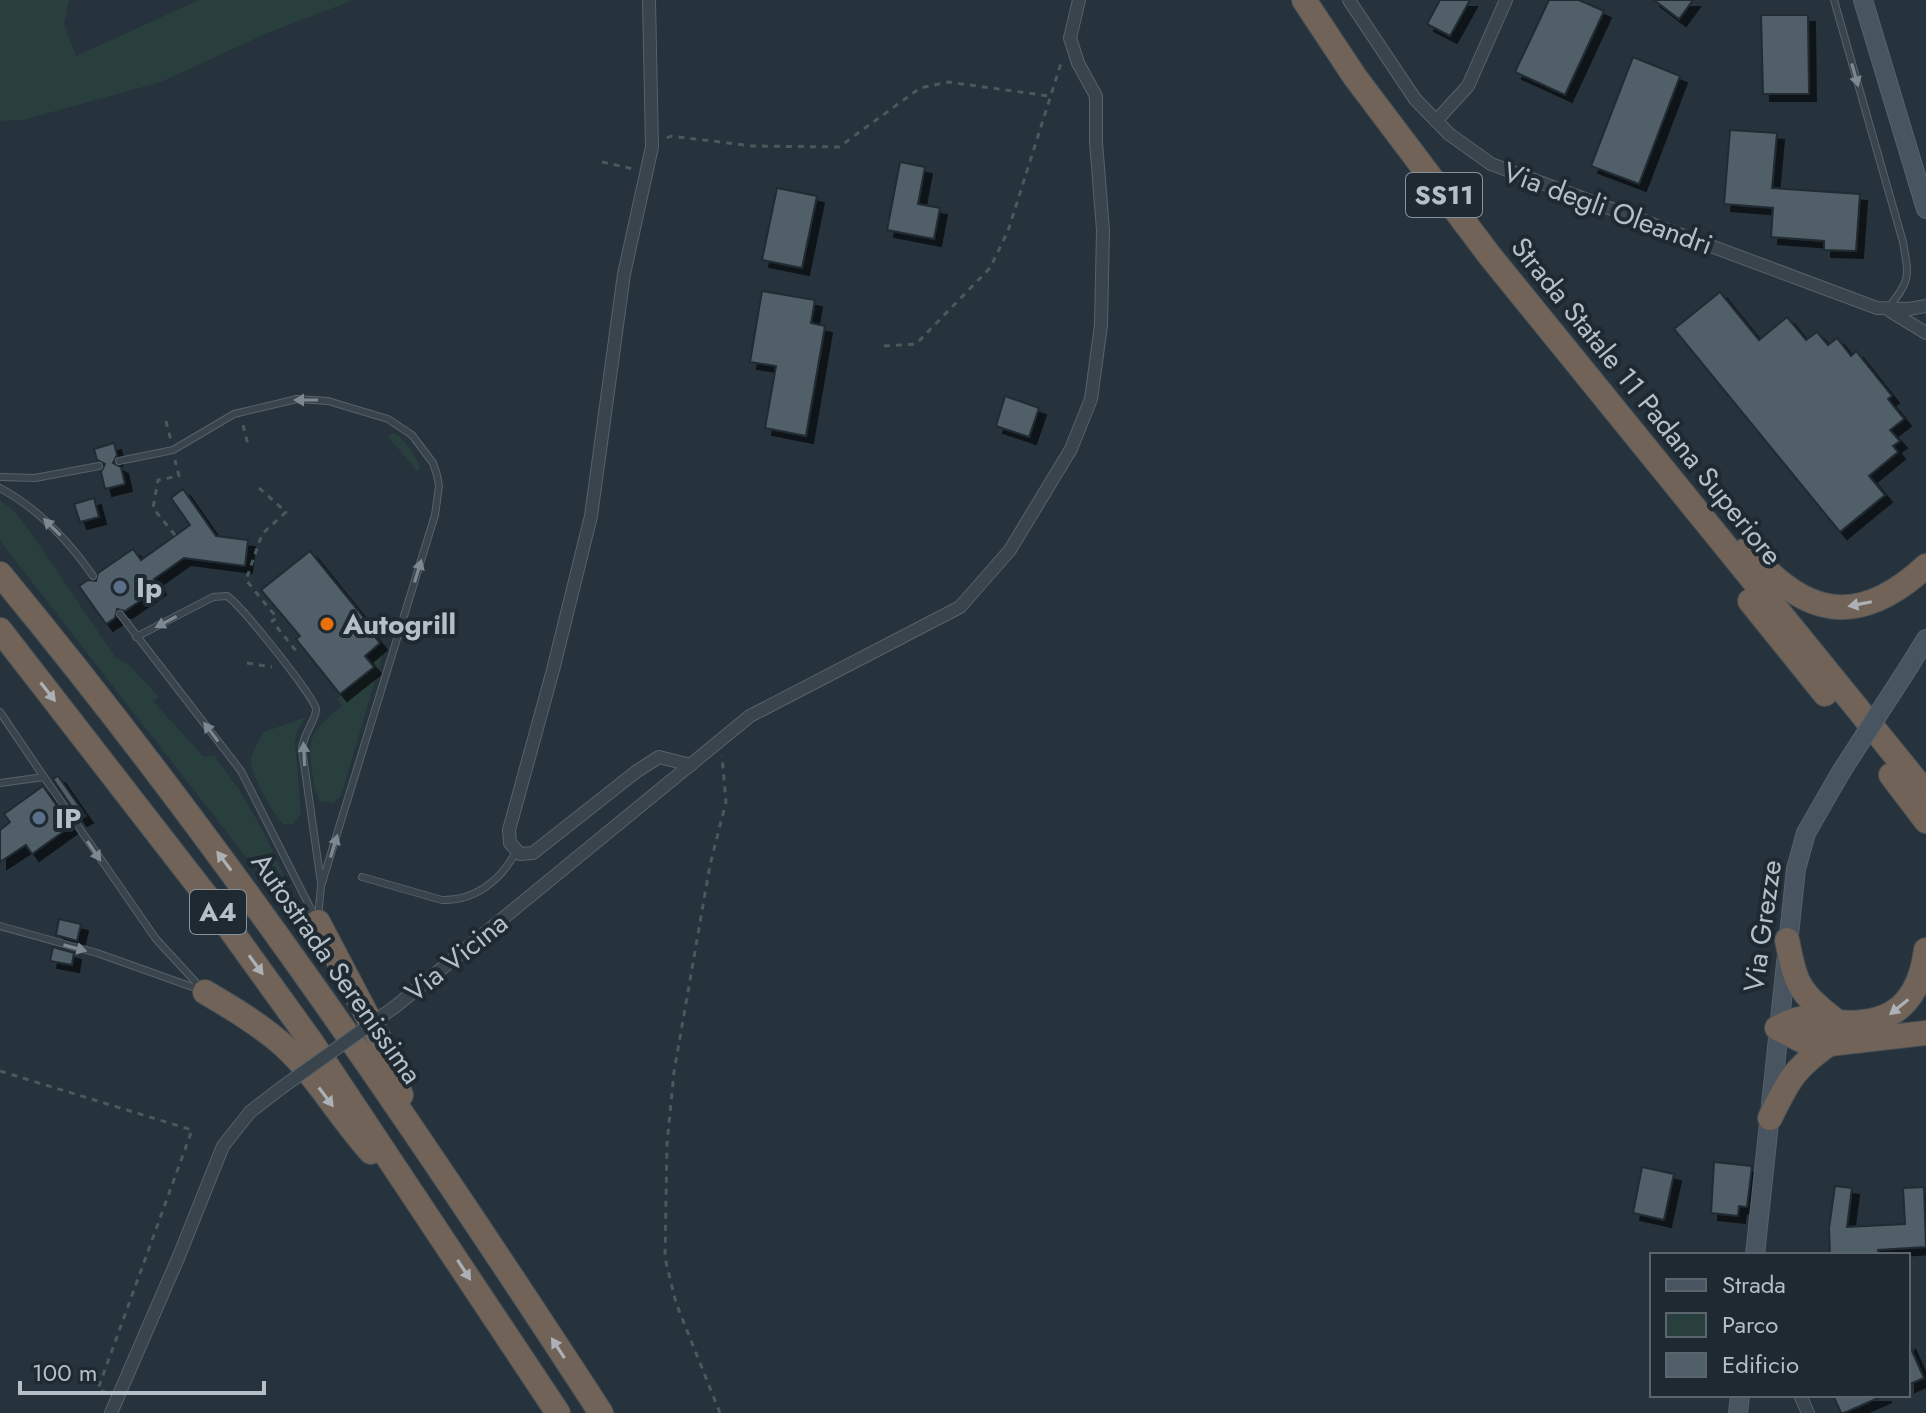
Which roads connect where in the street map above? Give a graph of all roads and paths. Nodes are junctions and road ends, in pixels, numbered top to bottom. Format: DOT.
graph roads {
  1 [pos="649,0"];
  2 [pos="1079,0"];
  3 [pos="1304,0"];
  4 [pos="1349,0"];
  5 [pos="1506,0"];
  6 [pos="1834,0"];
  7 [pos="1863,0"];
  8 [pos="1070,38"];
  9 [pos="1049,96"];
  10 [pos="1436,121"];
  11 [pos="652,147"];
  12 [pos="602,162"];
  13 [pos="645,172"];
  14 [pos="1926,209"];
  15 [pos="1926,306"];
  16 [pos="1887,309"];
  17 [pos="1926,333"];
  18 [pos="884,346"];
  19 [pos="1593,383"];
  20 [pos="241,417"];
  21 [pos="166,421"];
  22 [pos="248,445"];
  23 [pos="173,450"];
  24 [pos="119,461"];
  25 [pos="99,466"];
  26 [pos="0,477"];
  27 [pos="0,488"];
  28 [pos="259,488"];
  29 [pos="175,535"];
  30 [pos="1737,561"];
  31 [pos="1926,566"];
  32 [pos="0,574"];
  33 [pos="93,576"];
  34 [pos="120,614"];
  35 [pos="0,630"];
  36 [pos="136,637"];
  37 [pos="1926,639"];
  38 [pos="297,652"];
  39 [pos="247,663"];
  40 [pos="276,667"];
  41 [pos="0,712"];
  42 [pos="721,740"];
  43 [pos="691,765"];
  44 [pos="44,777"];
  45 [pos="0,783"];
  46 [pos="1926,793"];
  47 [pos="1926,821"];
  48 [pos="517,850"];
  49 [pos="362,877"];
  50 [pos="321,886"];
  51 [pos="318,922"];
  52 [pos="0,926"];
  53 [pos="1787,940"];
  54 [pos="1926,950"];
  55 [pos="205,992"];
  56 [pos="1777,1028"];
  57 [pos="1833,1033"];
  58 [pos="1926,1033"];
  59 [pos="0,1071"];
  60 [pos="1770,1118"];
  61 [pos="414,1131"];
  62 [pos="422,1205"];
  63 [pos="1755,1253"];
  64 [pos="118,1398"];
  65 [pos="111,1413"];
  66 [pos="558,1413"];
  67 [pos="601,1413"];
  68 [pos="720,1413"];
  1 -- 11 [label="street"];
  2 -- 8 [label="street"];
  3 -- 19 [label="highway, Strada Statale 11 Padana Superiore / SS11"];
  4 -- 10 [label="street, Via degli Oleandri"];
  5 -- 10 [label="street"];
  6 -- 16 [label="lane, one-way"];
  7 -- 14 [label="street"];
  8 -- 9 [label="path"];
  8 -- 42 [label="street, Via Vicina"];
  9 -- 11 [label="path"];
  9 -- 18 [label="path"];
  10 -- 16 [label="street, Via degli Oleandri"];
  11 -- 13 [label="street"];
  12 -- 13 [label="path"];
  13 -- 48 [label="street"];
  15 -- 16 [label="street"];
  16 -- 17 [label="street"];
  19 -- 30 [label="highway, Strada Statale 11 Padana Superiore / SS11"];
  31 -- 19 [label="highway, one-way"];
  20 -- 22 [label="path"];
  21 -- 23 [label="path"];
  23 -- 24 [label="lane"];
  23 -- 29 [label="path"];
  50 -- 23 [label="lane, one-way"];
  25 -- 26 [label="lane"];
  33 -- 27 [label="lane, one-way"];
  28 -- 38 [label="path"];
  30 -- 46 [label="highway, Strada Statale 11 Padana Superiore / SS11"];
  30 -- 47 [label="highway"];
  61 -- 32 [label="highway, Autostrada Serenissima / A4, one-way"];
  34 -- 36 [label="lane"];
  35 -- 62 [label="highway, A4, one-way"];
  50 -- 36 [label="lane, one-way"];
  51 -- 36 [label="lane, one-way"];
  37 -- 53 [label="street, Via Grezze, bridge"];
  39 -- 40 [label="path"];
  41 -- 44 [label="lane"];
  42 -- 43 [label="street, Via Vicina"];
  42 -- 68 [label="path"];
  43 -- 48 [label="street"];
  43 -- 64 [label="street, Via Vicina, bridge"];
  44 -- 45 [label="lane"];
  44 -- 55 [label="lane, one-way"];
  48 -- 49 [label="lane"];
  50 -- 51 [label="lane"];
  51 -- 61 [label="highway"];
  52 -- 55 [label="lane, one-way"];
  53 -- 56 [label="street, Via Grezze"];
  53 -- 57 [label="highway"];
  54 -- 57 [label="highway, one-way"];
  55 -- 62 [label="highway, one-way"];
  56 -- 57 [label="highway"];
  56 -- 60 [label="street, Via Grezze"];
  57 -- 58 [label="highway"];
  57 -- 60 [label="highway"];
  59 -- 64 [label="path"];
  60 -- 63 [label="street, Via Grezze"];
  67 -- 61 [label="highway, Autostrada Serenissima / A4, one-way"];
  62 -- 66 [label="highway, A4, one-way"];
  64 -- 65 [label="street, Via Vicina"];
}
